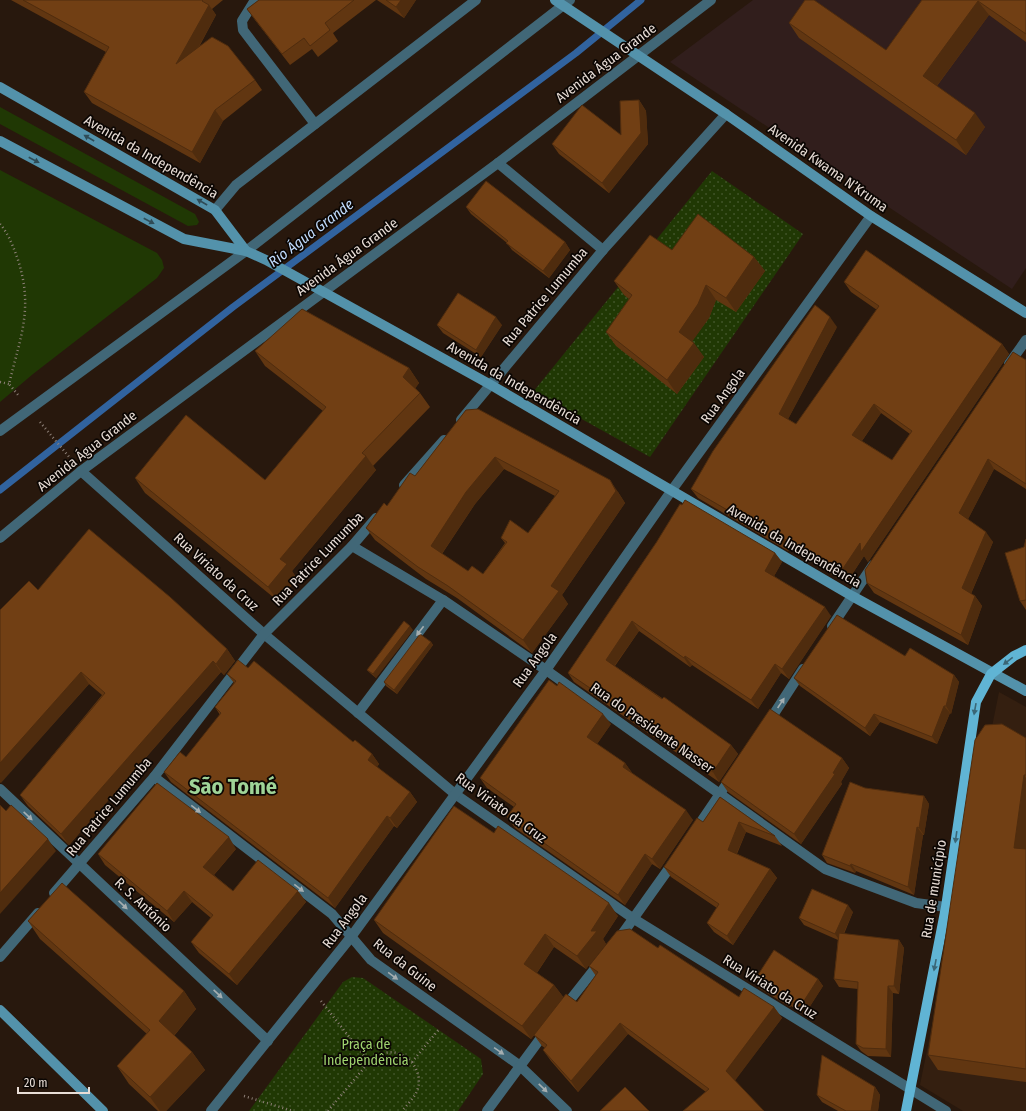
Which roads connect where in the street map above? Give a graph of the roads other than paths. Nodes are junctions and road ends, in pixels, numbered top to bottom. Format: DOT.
graph roads {
  1 [pos="255,0"];
  2 [pos="476,0"];
  3 [pos="711,0"];
  4 [pos="563,2"];
  5 [pos="640,56"];
  6 [pos="0,87"];
  7 [pos="726,114"];
  8 [pos="315,124"];
  9 [pos="0,141"];
  10 [pos="498,163"];
  11 [pos="215,210"];
  12 [pos="871,216"];
  13 [pos="603,250"];
  14 [pos="246,252"];
  15 [pos="324,292"];
  16 [pos="1026,313"];
  17 [pos="1026,340"];
  18 [pos="1004,372"];
  19 [pos="491,385"];
  20 [pos="0,431"];
  21 [pos="81,471"];
  22 [pos="672,490"];
  23 [pos="398,492"];
  24 [pos="383,510"];
  25 [pos="0,538"];
  26 [pos="352,546"];
  27 [pos="878,557"];
  28 [pos="852,596"];
  29 [pos="443,600"];
  30 [pos="264,634"];
  31 [pos="825,636"];
  32 [pos="1026,650"];
  33 [pos="808,662"];
  34 [pos="546,670"];
  35 [pos="992,674"];
  36 [pos="1026,691"];
  37 [pos="358,713"];
  38 [pos="760,734"];
  39 [pos="738,767"];
  40 [pos="154,777"];
  41 [pos="0,789"];
  42 [pos="455,794"];
  43 [pos="720,794"];
  44 [pos="690,838"];
  45 [pos="681,850"];
  46 [pos="79,864"];
  47 [pos="946,907"];
  48 [pos="634,919"];
  49 [pos="351,937"];
  50 [pos="0,957"];
  51 [pos="0,1010"];
  52 [pos="268,1041"];
  53 [pos="519,1065"];
  54 [pos="910,1090"];
  55 [pos="102,1111"];
  56 [pos="211,1111"];
  57 [pos="487,1111"];
  58 [pos="567,1111"];
  59 [pos="906,1111"];
  60 [pos="946,1111"];
  1 -- 8 [label="street"];
  2 -- 8 [label="street"];
  3 -- 5 [label="street, Avenida Água Grande"];
  4 -- 5 [label="street, Avenida Kwama N’Kruma"];
  4 -- 14 [label="street"];
  5 -- 7 [label="street, Avenida Kwama N’Kruma"];
  5 -- 10 [label="street, Avenida Água Grande"];
  11 -- 6 [label="street, Avenida da Independência, one-way"];
  7 -- 12 [label="street, Avenida Kwama N’Kruma"];
  7 -- 13 [label="street, Rua Patrice Lumumba"];
  8 -- 11 [label="street"];
  9 -- 14 [label="street, one-way"];
  10 -- 13 [label="street"];
  10 -- 15 [label="street, Avenida Água Grande"];
  11 -- 14 [label="street, Avenida da Independência"];
  12 -- 16 [label="street, Avenida Kwama N’Kruma"];
  12 -- 22 [label="street, Rua Angola"];
  13 -- 19 [label="street, Rua Patrice Lumumba"];
  14 -- 15 [label="street, Avenida da Independência"];
  14 -- 20 [label="street"];
  15 -- 19 [label="street, Avenida da Independência"];
  15 -- 21 [label="street, Avenida Água Grande"];
  17 -- 18 [label="street"];
  19 -- 22 [label="street, Avenida da Independência"];
  19 -- 23 [label="street, Rua Patrice Lumumba"];
  21 -- 25 [label="street, Avenida Água Grande"];
  21 -- 30 [label="street, Rua Viriato da Cruz"];
  22 -- 28 [label="street, Avenida da Independência"];
  22 -- 34 [label="street, Rua Angola"];
  24 -- 26 [label="street, Rua Patrice Lumumba"];
  26 -- 29 [label="street, Rua do Presidente Nasser"];
  26 -- 30 [label="street, Rua Patrice Lumumba"];
  27 -- 28 [label="street"];
  28 -- 31 [label="street"];
  28 -- 35 [label="street, Avenida da Independência"];
  29 -- 34 [label="street, Rua do Presidente Nasser"];
  29 -- 37 [label="street, one-way"];
  30 -- 37 [label="street, Rua Viriato da Cruz"];
  30 -- 40 [label="street, Rua Patrice Lumumba"];
  32 -- 35 [label="main road, one-way"];
  38 -- 33 [label="street, one-way"];
  34 -- 42 [label="street, Rua Angola"];
  34 -- 43 [label="street, Rua do Presidente Nasser"];
  35 -- 36 [label="street, Avenida da Independência"];
  35 -- 47 [label="main road, Rua de município, one-way"];
  37 -- 42 [label="street, Rua Viriato da Cruz"];
  39 -- 43 [label="street"];
  40 -- 46 [label="street, Rua Patrice Lumumba"];
  40 -- 49 [label="street, Rua da Guine, one-way"];
  41 -- 46 [label="street, R. S. António, one-way"];
  42 -- 48 [label="street, Rua Viriato da Cruz"];
  42 -- 49 [label="street, Rua Angola"];
  43 -- 44 [label="street"];
  43 -- 47 [label="street, Rua do Presidente Nasser"];
  45 -- 48 [label="street"];
  46 -- 50 [label="street, Rua Patrice Lumumba"];
  46 -- 52 [label="street, R. S. António, one-way"];
  47 -- 54 [label="main road, Rua de município, one-way"];
  48 -- 53 [label="street"];
  48 -- 54 [label="street, Rua Viriato da Cruz"];
  49 -- 52 [label="street, Rua Angola"];
  49 -- 53 [label="street, Rua da Guine, one-way"];
  51 -- 55 [label="street"];
  52 -- 56 [label="street, Rua Angola"];
  53 -- 57 [label="street"];
  53 -- 58 [label="street, Rua da Guine, one-way"];
  54 -- 59 [label="main road, Rua de município"];
  54 -- 60 [label="street, Rua Viriato da Cruz"];
}
